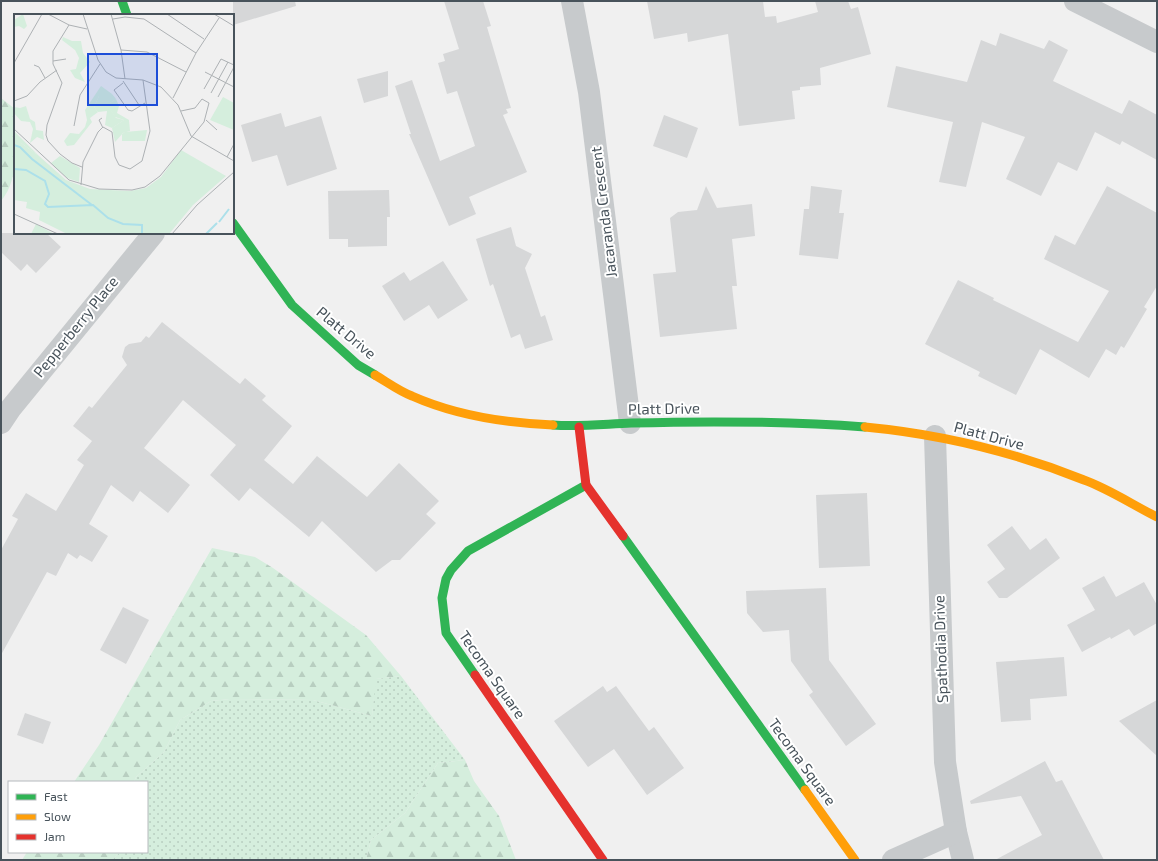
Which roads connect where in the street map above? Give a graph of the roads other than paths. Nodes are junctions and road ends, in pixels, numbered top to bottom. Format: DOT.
graph roads {
  1 [pos="122,1"];
  2 [pos="572,1"];
  3 [pos="1075,1"];
  4 [pos="127,14"];
  5 [pos="1157,42"];
  6 [pos="234,224"];
  7 [pos="153,234"];
  8 [pos="1,423"];
  9 [pos="630,423"];
  10 [pos="579,427"];
  11 [pos="934,436"];
  12 [pos="586,485"];
  13 [pos="1157,517"];
  14 [pos="956,832"];
  15 [pos="603,860"];
  16 [pos="855,860"];
  17 [pos="894,860"];
  18 [pos="963,860"];
  1 -- 4 [label="street"];
  2 -- 9 [label="street, Jacaranda Crescent"];
  3 -- 5 [label="street"];
  6 -- 10 [label="street, Platt Drive"];
  7 -- 8 [label="street, Pepperberry Place"];
  9 -- 10 [label="street, Platt Drive"];
  9 -- 11 [label="street, Platt Drive"];
  10 -- 12 [label="street, Tecoma Square"];
  11 -- 13 [label="street, Platt Drive"];
  11 -- 14 [label="street, Spathodia Drive"];
  12 -- 15 [label="street, Tecoma Square"];
  12 -- 16 [label="street, Tecoma Square"];
  14 -- 17 [label="street"];
  14 -- 18 [label="street, Spathodia Drive"];
}
